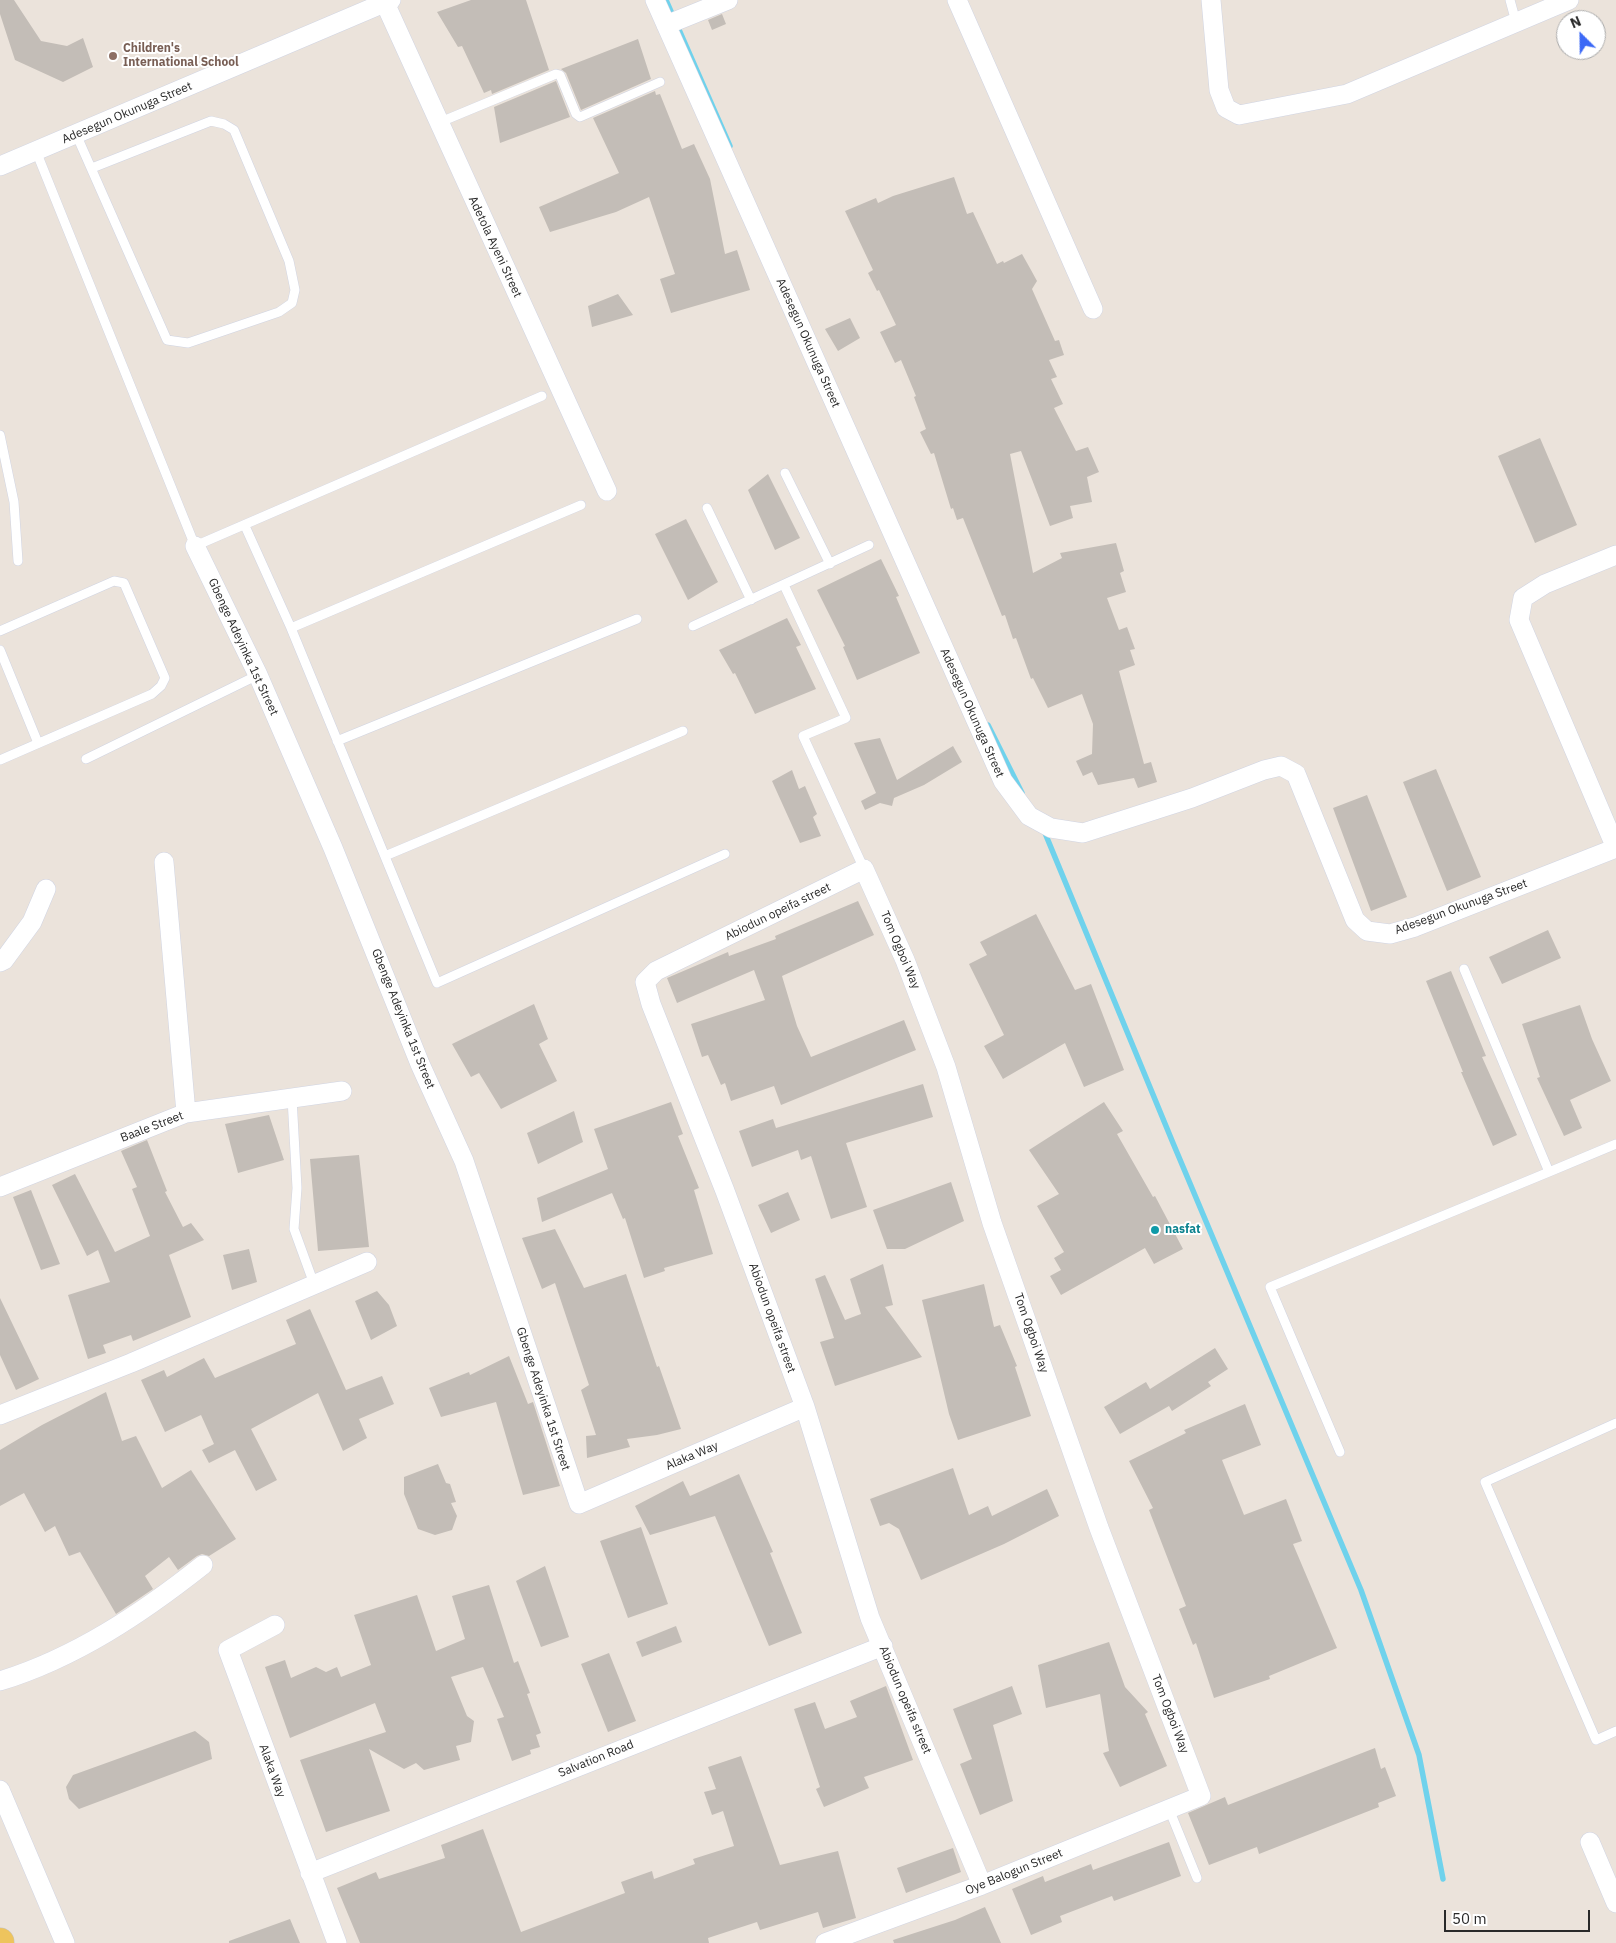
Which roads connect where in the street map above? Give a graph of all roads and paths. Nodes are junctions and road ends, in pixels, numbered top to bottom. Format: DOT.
graph roads {
  1 [pos="655,0"];
  2 [pos="728,0"];
  3 [pos="957,0"];
  4 [pos="1211,0"];
  5 [pos="1510,0"];
  6 [pos="1569,0"];
  7 [pos="388,1"];
  8 [pos="357,7"];
  9 [pos="1516,22"];
  10 [pos="666,25"];
  11 [pos="660,82"];
  12 [pos="438,123"];
  13 [pos="76,134"];
  14 [pos="36,151"];
  15 [pos="0,166"];
  16 [pos="92,168"];
  17 [pos="1093,309"];
  18 [pos="542,396"];
  19 [pos="0,435"];
  20 [pos="785,473"];
  21 [pos="607,491"];
  22 [pos="581,505"];
  23 [pos="707,508"];
  24 [pos="246,526"];
  25 [pos="869,545"];
  26 [pos="195,546"];
  27 [pos="1616,555"];
  28 [pos="18,561"];
  29 [pos="830,564"];
  30 [pos="784,585"];
  31 [pos="751,600"];
  32 [pos="637,619"];
  33 [pos="693,626"];
  34 [pos="290,628"];
  35 [pos="0,631"];
  36 [pos="0,650"];
  37 [pos="258,675"];
  38 [pos="683,732"];
  39 [pos="337,741"];
  40 [pos="38,743"];
  41 [pos="86,759"];
  42 [pos="0,760"];
  43 [pos="1616,848"];
  44 [pos="726,854"];
  45 [pos="385,856"];
  46 [pos="164,862"];
  47 [pos="864,869"];
  48 [pos="46,889"];
  49 [pos="0,962"];
  50 [pos="1464,969"];
  51 [pos="342,1091"];
  52 [pos="292,1097"];
  53 [pos="186,1113"];
  54 [pos="1616,1144"];
  55 [pos="1550,1172"];
  56 [pos="0,1187"];
  57 [pos="367,1262"];
  58 [pos="314,1284"];
  59 [pos="805,1407"];
  60 [pos="0,1415"];
  61 [pos="1616,1423"];
  62 [pos="1340,1452"];
  63 [pos="579,1504"];
  64 [pos="203,1565"];
  65 [pos="275,1625"];
  66 [pos="883,1646"];
  67 [pos="0,1681"];
  68 [pos="1616,1731"];
  69 [pos="0,1790"];
  70 [pos="1201,1796"];
  71 [pos="1169,1809"];
  72 [pos="1590,1842"];
  73 [pos="310,1873"];
  74 [pos="1197,1878"];
  75 [pos="982,1885"];
  76 [pos="1616,1903"];
  77 [pos="65,1943"];
  78 [pos="337,1943"];
  79 [pos="825,1943"];
  1 -- 10 [label="street, Adesegun Okunuga Street"];
  2 -- 10 [label="street"];
  3 -- 17 [label="street"];
  4 -- 9 [label="street"];
  5 -- 9 [label="lane"];
  6 -- 9 [label="street"];
  7 -- 8 [label="street, Adesegun Okunuga Street"];
  7 -- 12 [label="street, Adetola Ayeni Street"];
  8 -- 13 [label="street, Adesegun Okunuga Street"];
  10 -- 43 [label="street, Adesegun Okunuga Street"];
  11 -- 12 [label="lane"];
  12 -- 21 [label="street, Adetola Ayeni Street"];
  13 -- 14 [label="street, Adesegun Okunuga Street"];
  13 -- 16 [label="lane"];
  14 -- 15 [label="street, Adesegun Okunuga Street"];
  14 -- 26 [label="lane"];
  16 -- 16 [label="lane"];
  18 -- 24 [label="lane"];
  19 -- 28 [label="lane"];
  20 -- 29 [label="lane"];
  22 -- 34 [label="lane"];
  23 -- 31 [label="lane"];
  24 -- 26 [label="lane"];
  24 -- 34 [label="lane"];
  25 -- 29 [label="lane"];
  26 -- 37 [label="street, Gbenge Adeyinka 1st Street"];
  27 -- 43 [label="street"];
  29 -- 30 [label="lane"];
  30 -- 31 [label="lane"];
  30 -- 47 [label="lane"];
  31 -- 33 [label="lane"];
  32 -- 39 [label="lane"];
  34 -- 39 [label="lane"];
  35 -- 40 [label="lane"];
  36 -- 40 [label="lane"];
  37 -- 41 [label="lane"];
  37 -- 63 [label="street, Gbenge Adeyinka 1st Street"];
  38 -- 45 [label="lane"];
  39 -- 45 [label="lane"];
  40 -- 42 [label="lane"];
  44 -- 45 [label="lane"];
  46 -- 53 [label="street"];
  47 -- 59 [label="street, Abiodun opeifa street"];
  47 -- 70 [label="street, Tom Ogboi Way"];
  48 -- 49 [label="street"];
  50 -- 55 [label="lane"];
  51 -- 52 [label="street, Baale Street"];
  52 -- 53 [label="street, Baale Street"];
  52 -- 58 [label="lane"];
  53 -- 56 [label="street, Baale Street"];
  54 -- 55 [label="lane"];
  55 -- 62 [label="lane"];
  57 -- 58 [label="street"];
  58 -- 60 [label="street"];
  59 -- 63 [label="street, Alaka Way"];
  59 -- 66 [label="street, Abiodun opeifa street"];
  61 -- 68 [label="lane"];
  64 -- 67 [label="street"];
  65 -- 73 [label="street, Alaka Way"];
  66 -- 73 [label="street, Salvation Road"];
  66 -- 75 [label="street, Abiodun opeifa street"];
  69 -- 77 [label="street"];
  70 -- 71 [label="street, Oye Balogun Street"];
  71 -- 74 [label="lane"];
  71 -- 75 [label="street, Oye Balogun Street"];
  72 -- 76 [label="street"];
  73 -- 78 [label="street, Alaka Way"];
  75 -- 79 [label="street, Oye Balogun Street"];
}
